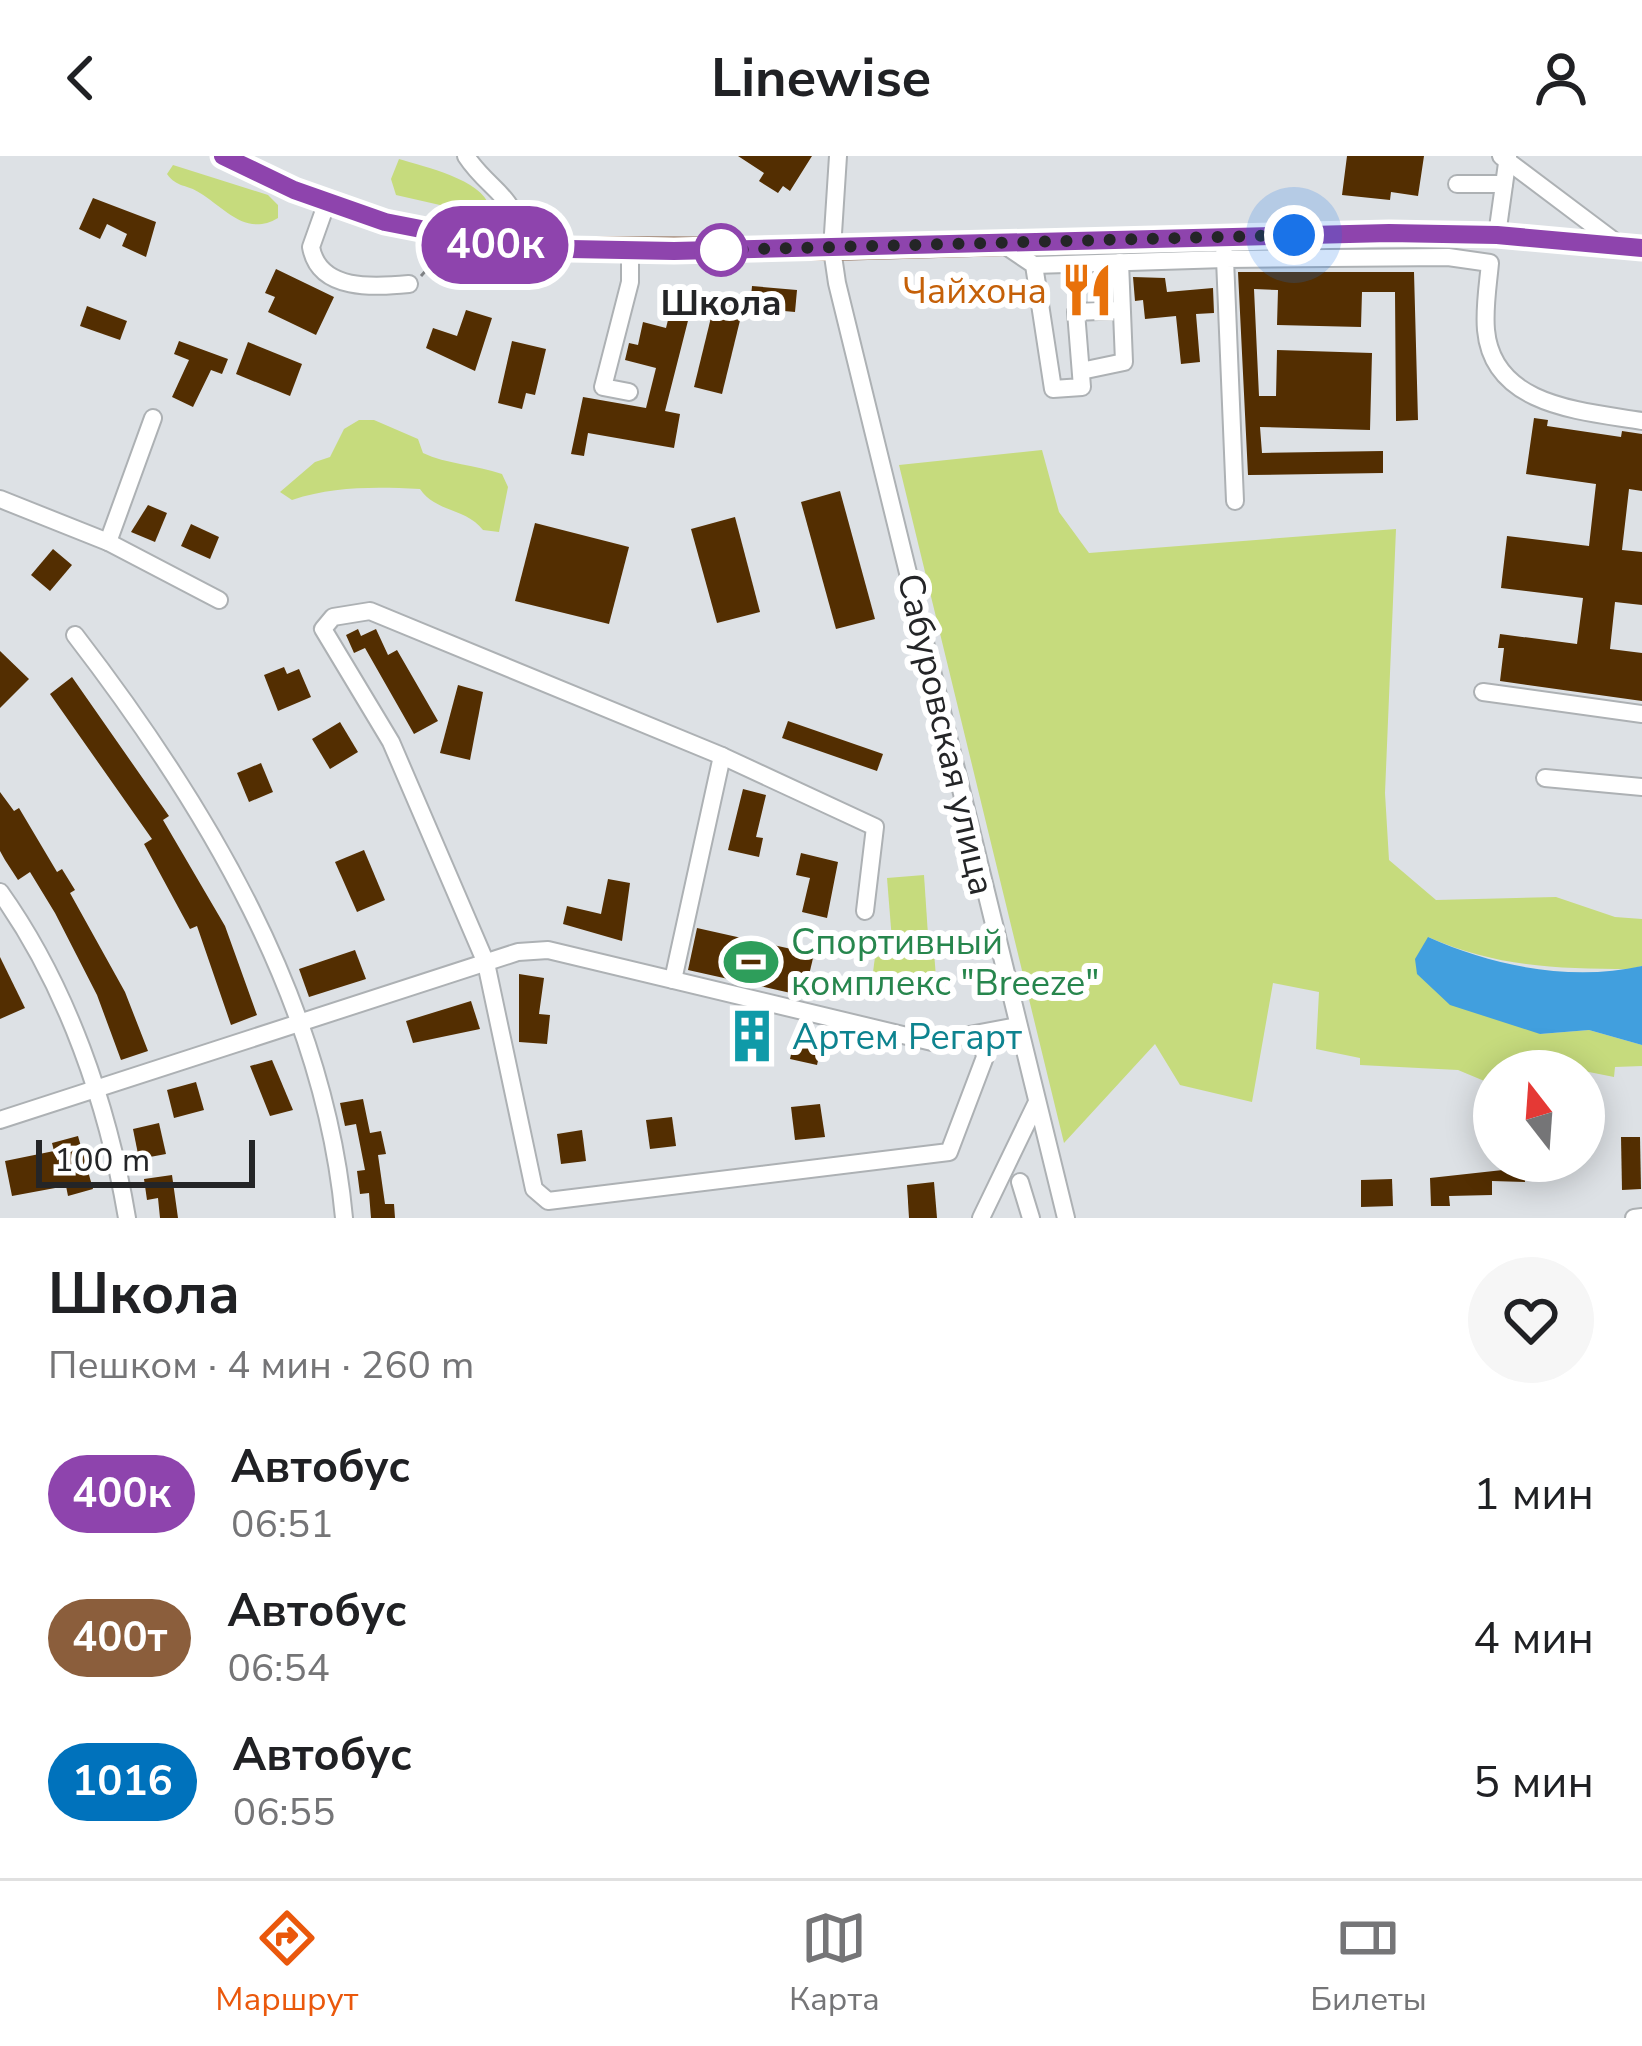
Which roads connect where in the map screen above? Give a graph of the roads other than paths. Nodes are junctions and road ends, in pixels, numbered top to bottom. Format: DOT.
graph roads {
  1 [pos="223,156"];
  2 [pos="466,156"];
  3 [pos="838,156"];
  4 [pos="1505,157"];
  5 [pos="1457,184"];
  6 [pos="1504,184"];
  7 [pos="327,202"];
  8 [pos="1497,235"];
  9 [pos="1002,244"];
  10 [pos="1618,244"];
  11 [pos="518,248"];
  12 [pos="1224,248"];
  13 [pos="1642,248"];
  14 [pos="832,249"];
  15 [pos="630,252"];
  16 [pos="1120,262"];
  17 [pos="1034,265"];
  18 [pos="410,284"];
  19 [pos="1121,310"];
  20 [pos="1076,312"];
  21 [pos="1041,314"];
  22 [pos="1081,370"];
  23 [pos="629,392"];
  24 [pos="153,418"];
  25 [pos="1642,421"];
  26 [pos="0,499"];
  27 [pos="1235,501"];
  28 [pos="108,542"];
  29 [pos="219,600"];
  30 [pos="75,635"];
  31 [pos="1483,692"];
  32 [pos="1642,714"];
  33 [pos="722,756"];
  34 [pos="1545,778"];
  35 [pos="1642,787"];
  36 [pos="0,892"];
  37 [pos="865,911"];
  38 [pos="486,963"];
  39 [pos="673,980"];
  40 [pos="300,1026"];
  41 [pos="1017,1026"];
  42 [pos="980,1034"];
  43 [pos="95,1089"];
  44 [pos="1036,1103"];
  45 [pos="0,1120"];
  46 [pos="1020,1183"];
  47 [pos="127,1218"];
  48 [pos="344,1218"];
  49 [pos="981,1218"];
  50 [pos="1030,1218"];
  51 [pos="1066,1218"];
  1 -- 7 [label="main road"];
  2 -- 11 [label="street"];
  3 -- 14 [label="street, Сабуровская улица"];
  4 -- 6 [label="street"];
  4 -- 10 [label="street"];
  5 -- 6 [label="street"];
  6 -- 8 [label="street"];
  7 -- 11 [label="main road"];
  7 -- 18 [label="street"];
  8 -- 10 [label="main road"];
  8 -- 12 [label="main road"];
  9 -- 12 [label="main road"];
  9 -- 14 [label="main road"];
  9 -- 17 [label="street"];
  10 -- 13 [label="main road"];
  11 -- 15 [label="main road"];
  12 -- 16 [label="street"];
  12 -- 25 [label="street"];
  12 -- 27 [label="street"];
  14 -- 15 [label="main road"];
  14 -- 41 [label="street, Сабуровская улица"];
  15 -- 23 [label="street"];
  16 -- 17 [label="street"];
  16 -- 19 [label="street"];
  17 -- 21 [label="street"];
  19 -- 20 [label="street"];
  19 -- 22 [label="street"];
  20 -- 21 [label="street"];
  20 -- 22 [label="street"];
  21 -- 22 [label="street"];
  24 -- 28 [label="street"];
  26 -- 28 [label="street"];
  28 -- 29 [label="street"];
  30 -- 40 [label="street"];
  31 -- 32 [label="street"];
  33 -- 37 [label="street"];
  33 -- 38 [label="street"];
  33 -- 39 [label="street"];
  34 -- 35 [label="street"];
  36 -- 43 [label="street"];
  38 -- 39 [label="street"];
  38 -- 40 [label="street"];
  38 -- 42 [label="street"];
  39 -- 42 [label="street"];
  40 -- 43 [label="street"];
  40 -- 48 [label="street"];
  41 -- 42 [label="street"];
  41 -- 44 [label="street, Сабуровская улица"];
  43 -- 45 [label="street"];
  43 -- 47 [label="street"];
  44 -- 49 [label="street"];
  44 -- 51 [label="street, Сабуровская улица"];
  46 -- 50 [label="street"];
}
